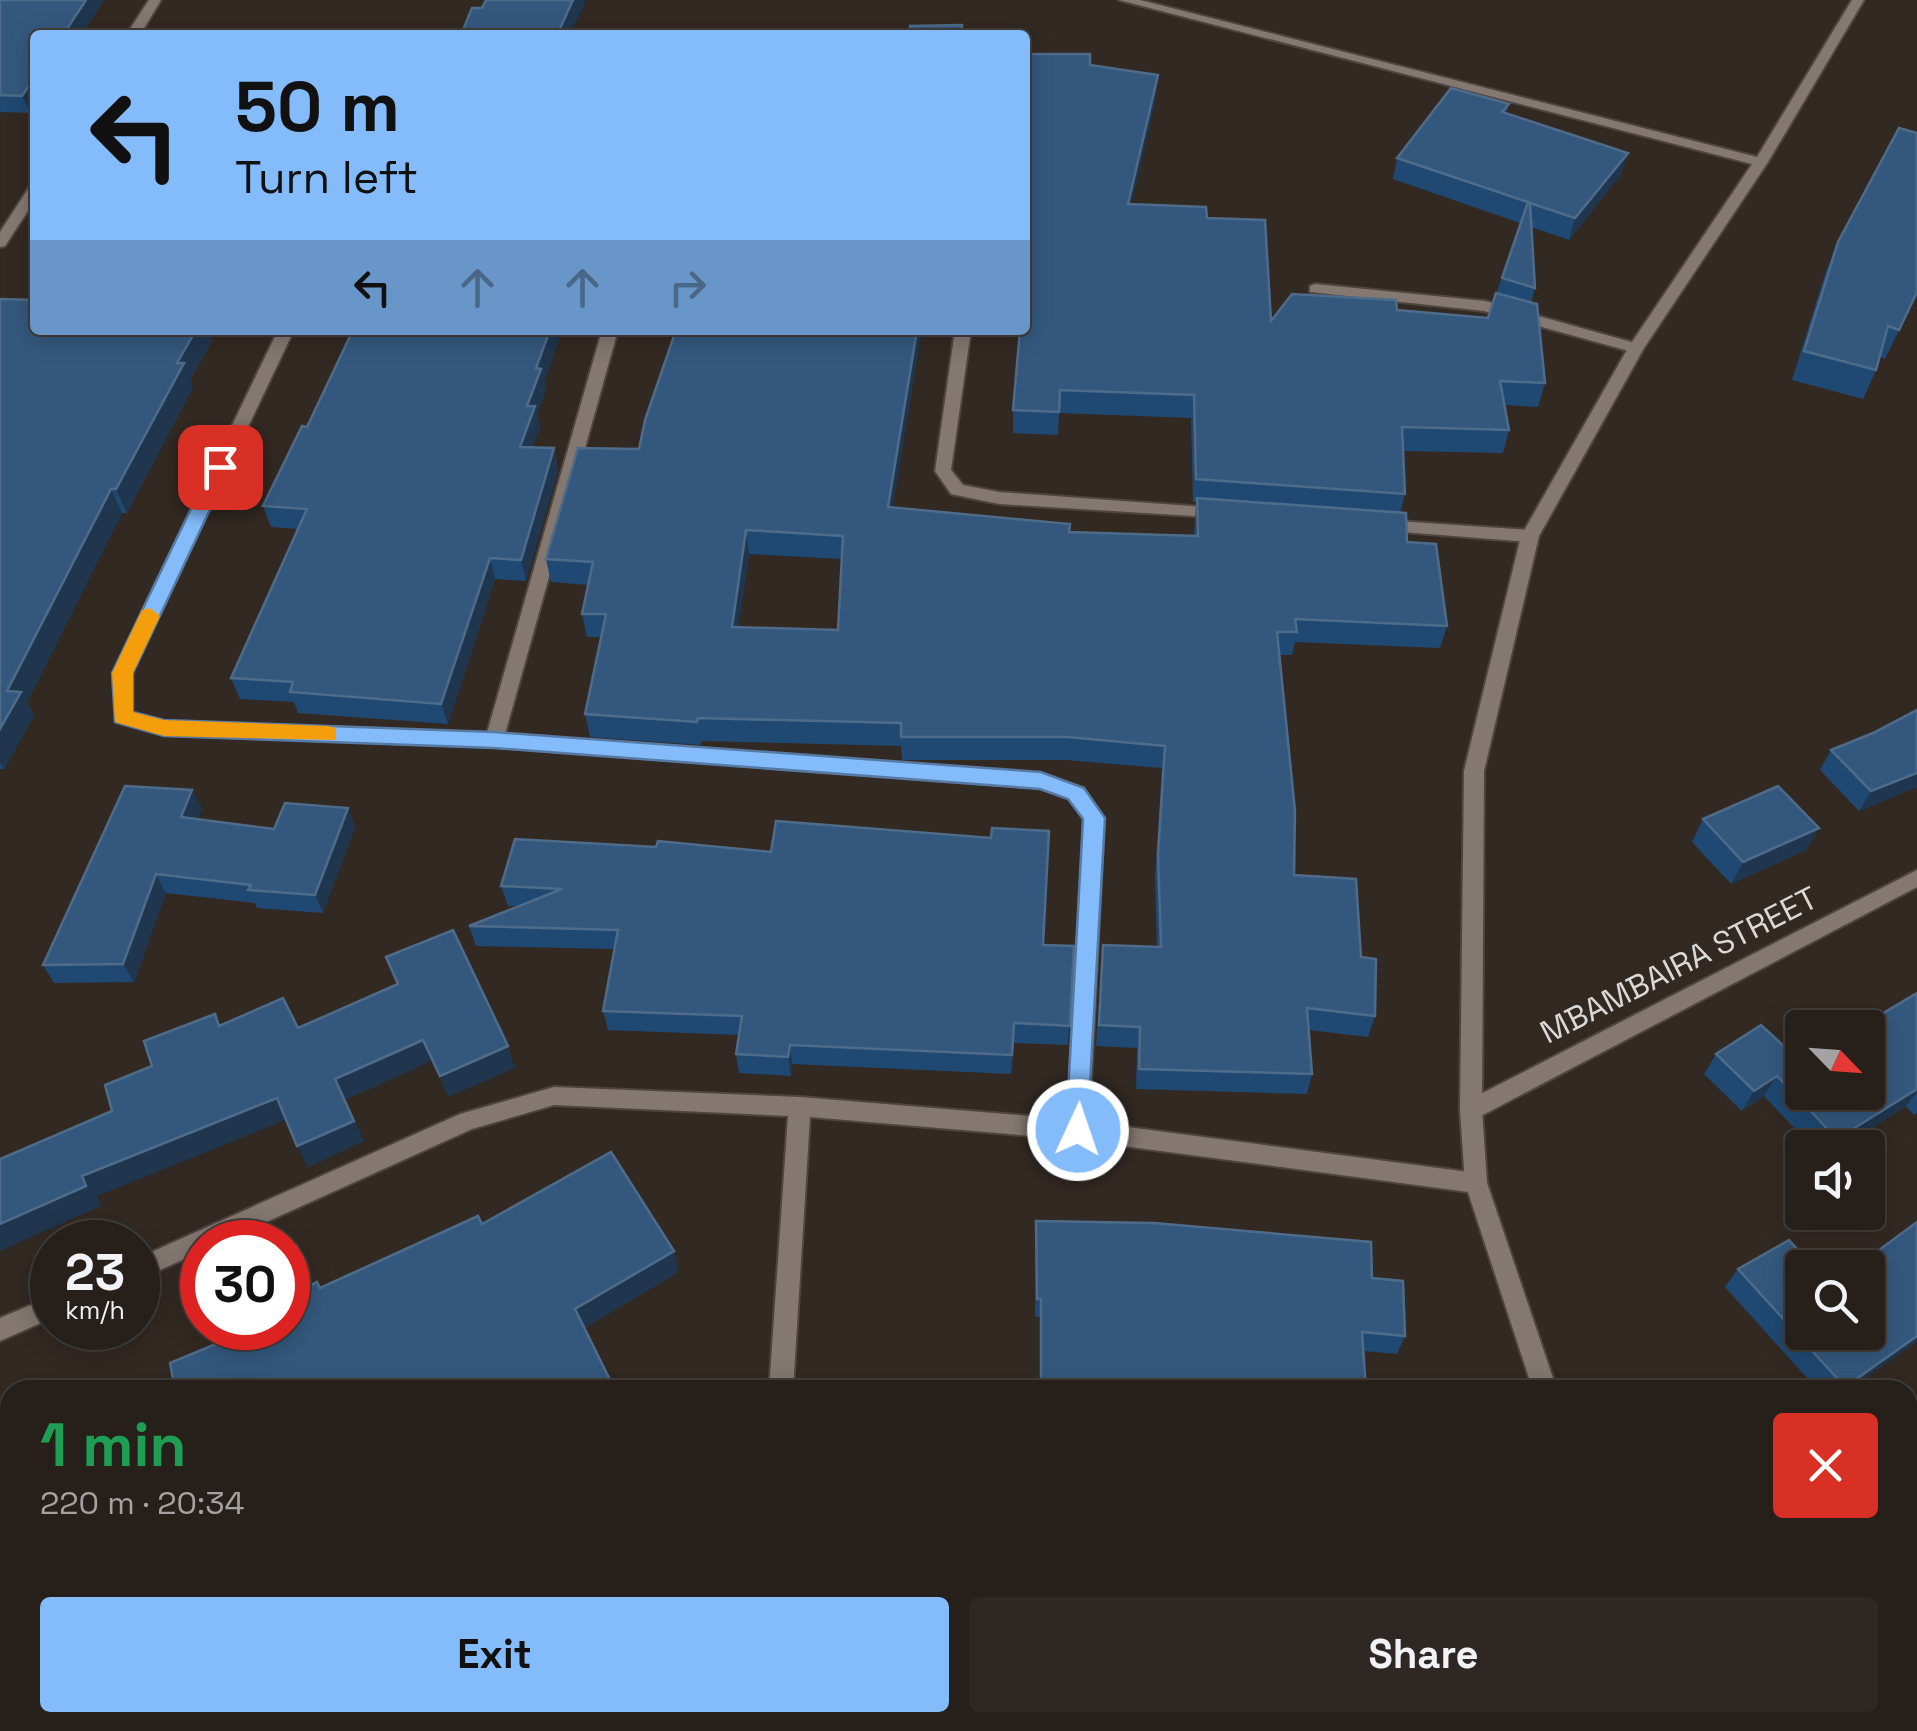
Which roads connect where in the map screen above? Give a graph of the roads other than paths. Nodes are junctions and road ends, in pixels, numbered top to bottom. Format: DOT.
graph roads {
  1 [pos="155,0"];
  2 [pos="1126,0"];
  3 [pos="1858,0"];
  4 [pos="136,30"];
  5 [pos="1761,162"];
  6 [pos="30,197"];
  7 [pos="0,243"];
  8 [pos="1314,289"];
  9 [pos="284,335"];
  10 [pos="609,335"];
  11 [pos="963,335"];
  12 [pos="1636,348"];
  13 [pos="1235,515"];
  14 [pos="1373,525"];
  15 [pos="1530,536"];
  16 [pos="494,740"];
  17 [pos="1917,878"];
  18 [pos="800,1107"];
  19 [pos="1470,1110"];
  20 [pos="1078,1130"];
  21 [pos="1476,1182"];
  22 [pos="160,1259"];
  23 [pos="30,1317"];
  24 [pos="0,1330"];
  25 [pos="782,1380"];
  26 [pos="1543,1380"];
  1 -- 4 [label="street"];
  2 -- 5 [label="street"];
  3 -- 5 [label="street"];
  5 -- 12 [label="street"];
  6 -- 7 [label="street"];
  8 -- 12 [label="street"];
  9 -- 16 [label="street"];
  10 -- 16 [label="street"];
  11 -- 13 [label="street"];
  12 -- 15 [label="street"];
  14 -- 15 [label="street"];
  15 -- 19 [label="street"];
  16 -- 20 [label="street"];
  17 -- 19 [label="street, MBAMBAIRA STREET"];
  18 -- 20 [label="street"];
  18 -- 22 [label="street"];
  18 -- 25 [label="street"];
  19 -- 21 [label="street"];
  20 -- 21 [label="street"];
  21 -- 26 [label="street"];
  23 -- 24 [label="street"];
}
